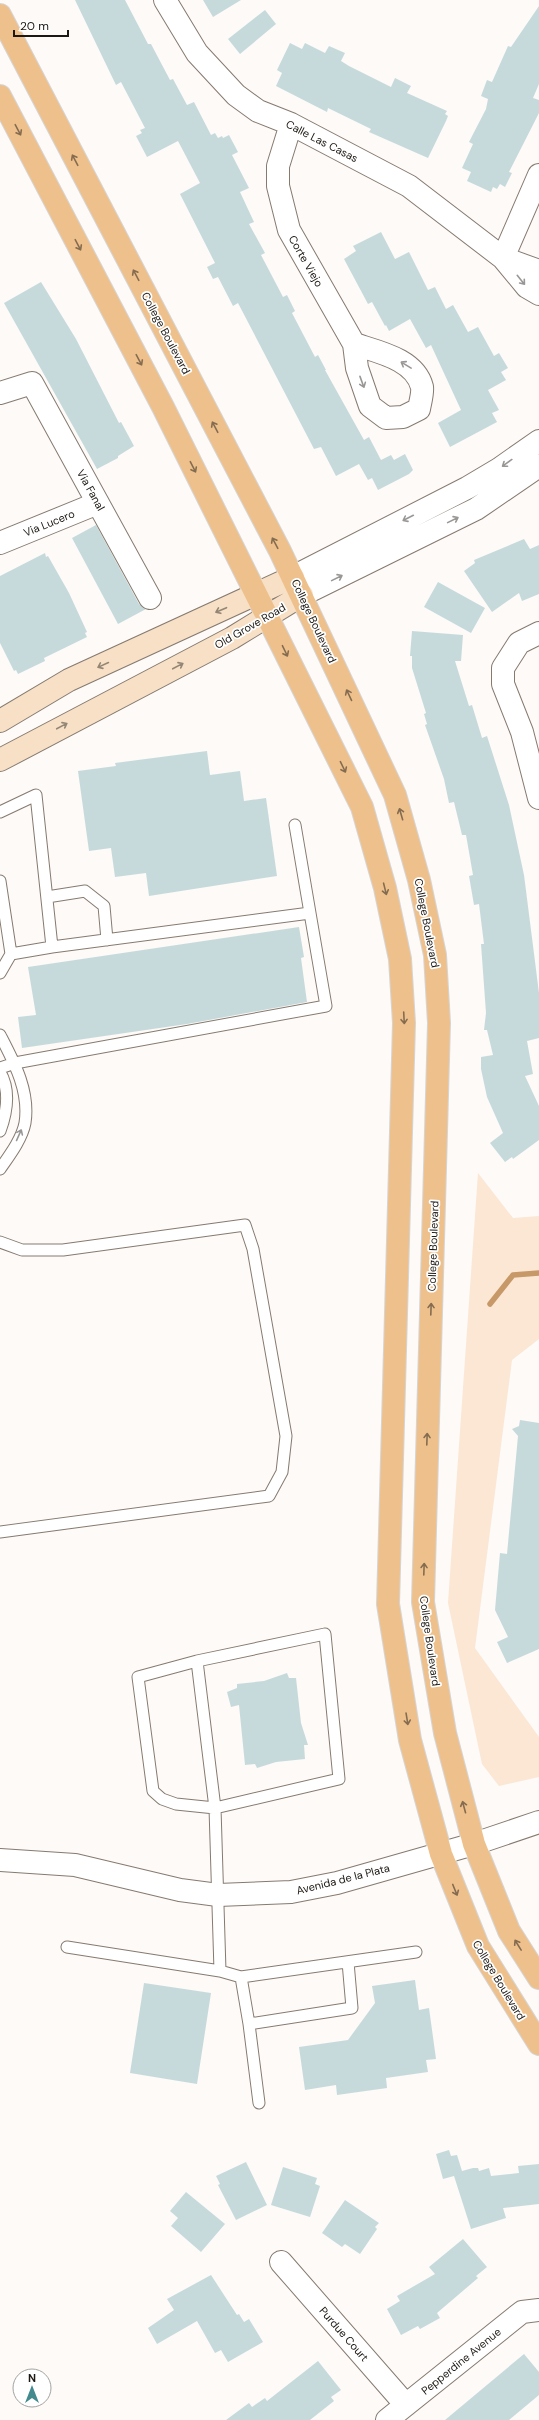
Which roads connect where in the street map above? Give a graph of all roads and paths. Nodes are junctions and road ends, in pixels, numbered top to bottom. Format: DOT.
graph roads {
  1 [pos="165,0"];
  2 [pos="0,15"];
  3 [pos="0,96"];
  4 [pos="291,124"];
  5 [pos="539,175"];
  6 [pos="503,258"];
  7 [pos="539,271"];
  8 [pos="539,294"];
  9 [pos="354,344"];
  10 [pos="0,393"];
  11 [pos="539,441"];
  12 [pos="539,466"];
  13 [pos="98,503"];
  14 [pos="0,543"];
  15 [pos="298,586"];
  16 [pos="257,594"];
  17 [pos="150,598"];
  18 [pos="268,616"];
  19 [pos="534,635"];
  20 [pos="0,720"];
  21 [pos="0,760"];
  22 [pos="539,798"];
  23 [pos="0,812"];
  24 [pos="295,825"];
  25 [pos="0,881"];
  26 [pos="47,897"];
  27 [pos="310,914"];
  28 [pos="107,940"];
  29 [pos="52,947"];
  30 [pos="11,954"];
  31 [pos="0,973"];
  32 [pos="0,1035"];
  33 [pos="16,1063"];
  34 [pos="0,1068"];
  35 [pos="0,1072"];
  36 [pos="0,1131"];
  37 [pos="0,1169"];
  38 [pos="0,1242"];
  39 [pos="0,1532"];
  40 [pos="197,1661"];
  41 [pos="215,1808"];
  42 [pos="539,1822"];
  43 [pos="474,1844"];
  44 [pos="441,1854"];
  45 [pos="0,1860"];
  46 [pos="218,1895"];
  47 [pos="67,1947"];
  48 [pos="416,1952"];
  49 [pos="348,1962"];
  50 [pos="220,1971"];
  51 [pos="241,1977"];
  52 [pos="539,1978"];
  53 [pos="249,2024"];
  54 [pos="539,2044"];
  55 [pos="259,2103"];
  56 [pos="281,2262"];
  57 [pos="539,2310"];
  58 [pos="406,2405"];
  59 [pos="387,2420"];
  1 -- 4 [label="street, Calle Las Casas"];
  15 -- 2 [label="main road, College Boulevard, one-way"];
  3 -- 16 [label="main road, College Boulevard, one-way"];
  4 -- 6 [label="street, Calle Las Casas"];
  4 -- 9 [label="street, Corte Viejo"];
  5 -- 6 [label="street"];
  6 -- 7 [label="street, Calle Las Casas"];
  6 -- 8 [label="street, Calle Las Casas, one-way"];
  10 -- 13 [label="street, Via Fanal"];
  11 -- 15 [label="street, Old Grove Road, one-way"];
  15 -- 12 [label="street, Old Grove Road, one-way"];
  13 -- 14 [label="street, Via Lucero"];
  13 -- 17 [label="street, Via Fanal"];
  15 -- 16 [label="main road, Old Grove Road"];
  15 -- 18 [label="main road, Old Grove Road"];
  43 -- 15 [label="main road, College Boulevard, one-way"];
  16 -- 18 [label="main road, College Boulevard"];
  16 -- 20 [label="main road, Old Grove Road, one-way"];
  21 -- 18 [label="main road, Old Grove Road, one-way"];
  18 -- 44 [label="main road, College Boulevard, one-way"];
  19 -- 22 [label="street"];
  23 -- 26 [label="lane"];
  24 -- 27 [label="lane"];
  25 -- 30 [label="lane"];
  26 -- 28 [label="lane"];
  26 -- 29 [label="lane"];
  27 -- 28 [label="lane"];
  27 -- 33 [label="lane"];
  28 -- 29 [label="lane"];
  29 -- 30 [label="lane"];
  30 -- 31 [label="lane"];
  32 -- 33 [label="lane"];
  33 -- 34 [label="lane"];
  37 -- 33 [label="lane, one-way"];
  35 -- 36 [label="lane"];
  38 -- 39 [label="lane"];
  40 -- 41 [label="lane"];
  40 -- 41 [label="lane"];
  40 -- 41 [label="lane"];
  41 -- 46 [label="lane"];
  42 -- 43 [label="street, Avenida de la Plata"];
  43 -- 44 [label="street, Avenida de la Plata"];
  52 -- 43 [label="main road, College Boulevard, one-way"];
  44 -- 46 [label="street, Avenida de la Plata"];
  44 -- 54 [label="main road, College Boulevard, one-way"];
  45 -- 46 [label="street, Avenida de la Plata"];
  46 -- 50 [label="lane"];
  47 -- 50 [label="lane"];
  48 -- 49 [label="lane"];
  49 -- 51 [label="lane"];
  49 -- 53 [label="lane"];
  50 -- 51 [label="lane"];
  51 -- 53 [label="lane"];
  53 -- 55 [label="lane"];
  56 -- 58 [label="street, Purdue Court"];
  57 -- 58 [label="street, Pepperdine Avenue"];
  58 -- 59 [label="street, Pepperdine Avenue"];
}
